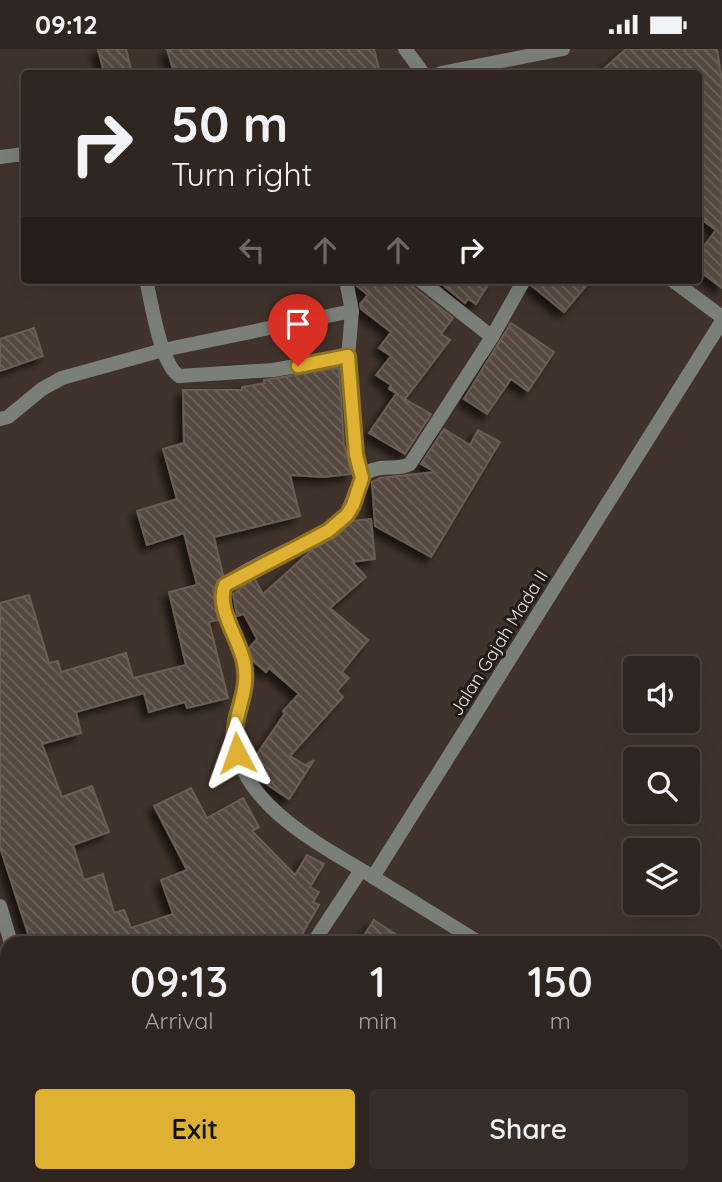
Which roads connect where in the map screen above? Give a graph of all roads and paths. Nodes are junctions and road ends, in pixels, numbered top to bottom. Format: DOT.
graph roads {
  1 [pos="405,49"];
  2 [pos="563,49"];
  3 [pos="421,70"];
  4 [pos="456,70"];
  5 [pos="21,154"];
  6 [pos="0,157"];
  7 [pos="147,284"];
  8 [pos="347,284"];
  9 [pos="425,284"];
  10 [pos="522,284"];
  11 [pos="677,284"];
  12 [pos="352,311"];
  13 [pos="722,319"];
  14 [pos="492,337"];
  15 [pos="163,350"];
  16 [pos="348,356"];
  17 [pos="0,419"];
  18 [pos="362,478"];
  19 [pos="367,873"];
  20 [pos="0,906"];
  21 [pos="10,936"];
  22 [pos="318,936"];
  23 [pos="469,936"];
  1 -- 3 [label="street"];
  2 -- 4 [label="street"];
  5 -- 6 [label="street"];
  7 -- 15 [label="street"];
  8 -- 12 [label="street"];
  9 -- 14 [label="street"];
  10 -- 14 [label="street"];
  11 -- 13 [label="street"];
  12 -- 15 [label="street"];
  12 -- 16 [label="street"];
  13 -- 19 [label="street, Jalan Gajah Mada II"];
  14 -- 18 [label="street"];
  15 -- 16 [label="street"];
  15 -- 17 [label="street"];
  16 -- 18 [label="street"];
  18 -- 19 [label="street"];
  19 -- 22 [label="street, Jalan Gajah Mada II"];
  19 -- 23 [label="street"];
  20 -- 21 [label="street"];
}
